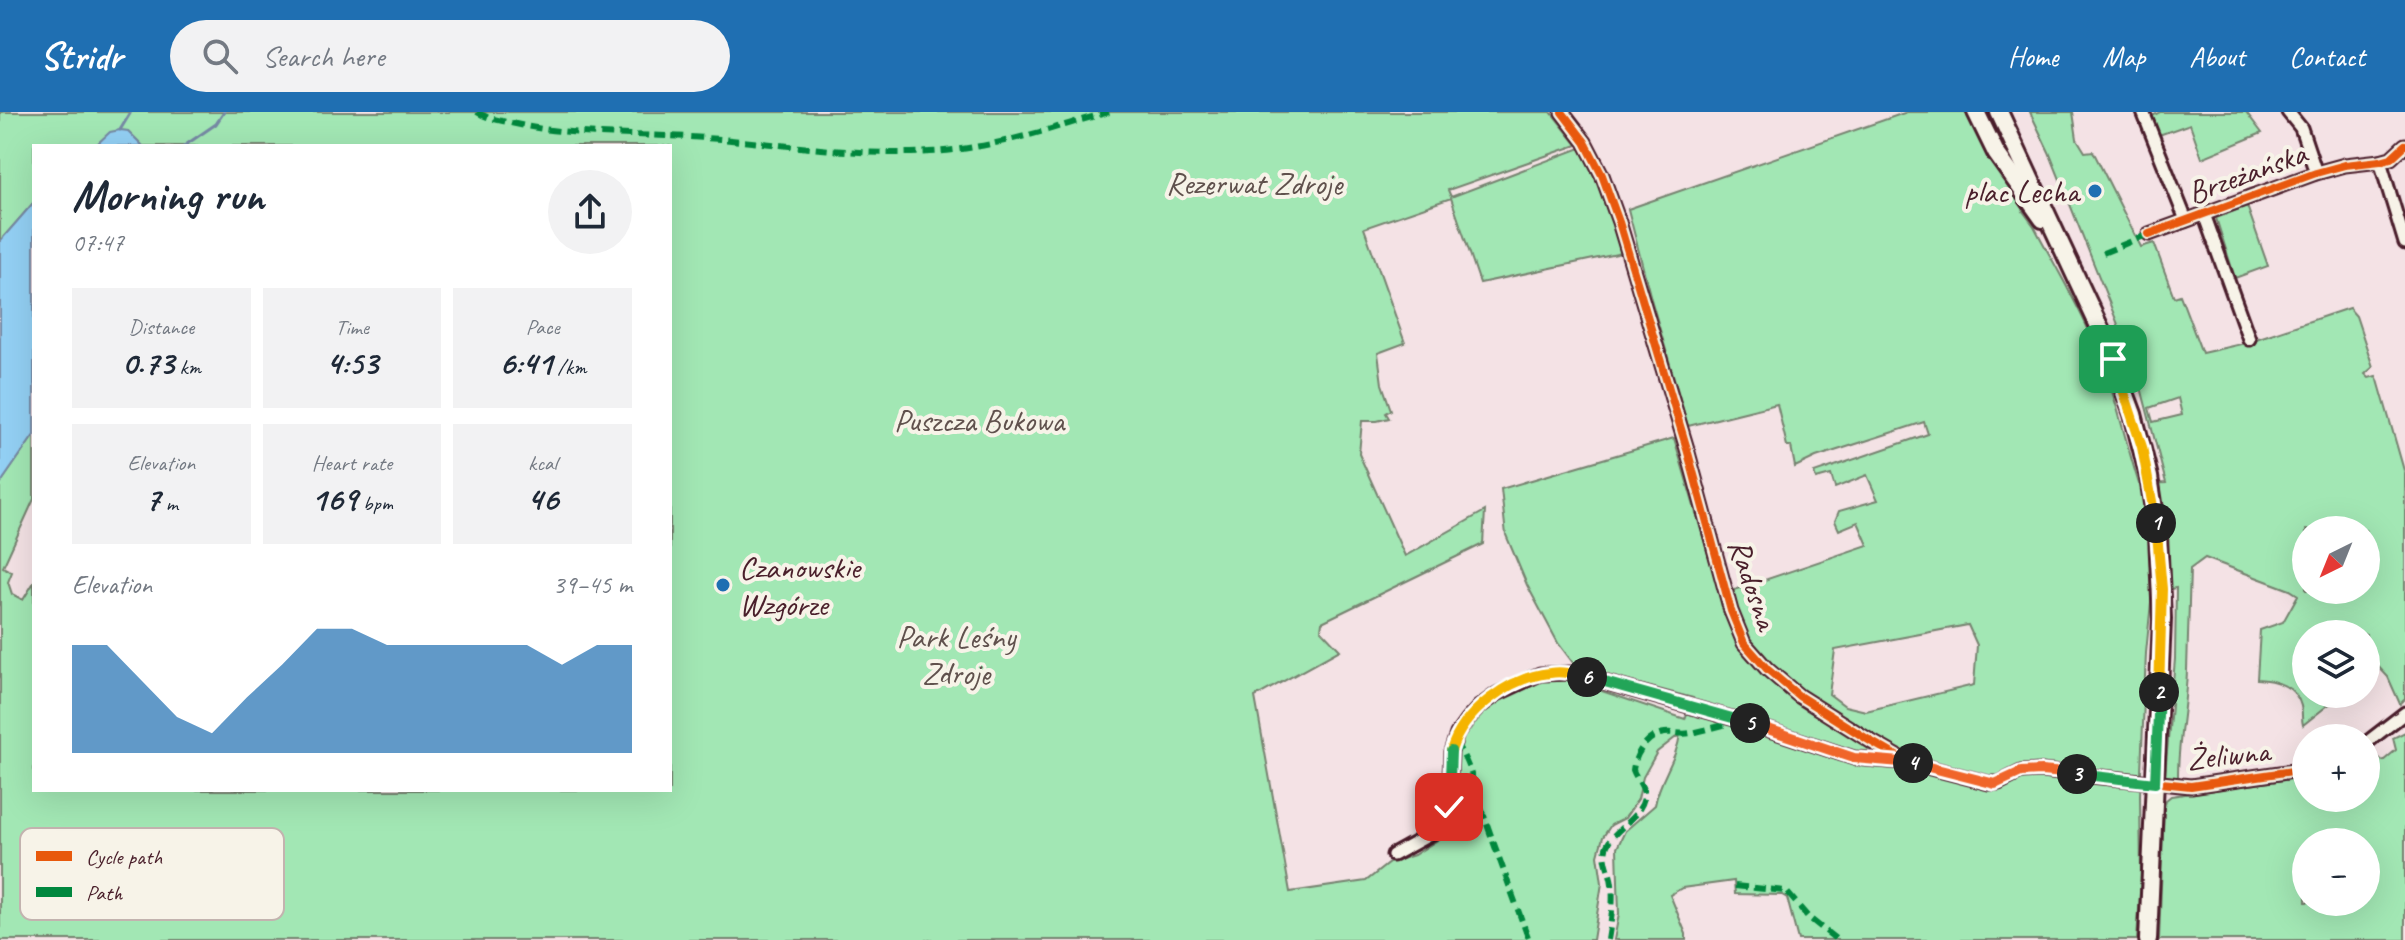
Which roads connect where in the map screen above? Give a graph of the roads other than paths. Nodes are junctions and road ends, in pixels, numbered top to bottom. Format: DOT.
graph roads {
  1 [pos="1562,112"];
  2 [pos="1976,112"];
  3 [pos="1999,112"];
  4 [pos="2143,112"];
  5 [pos="2288,112"];
  6 [pos="2405,145"];
  7 [pos="2380,161"];
  8 [pos="2316,173"];
  9 [pos="2204,214"];
  10 [pos="2186,220"];
  11 [pos="2149,234"];
  12 [pos="2405,243"];
  13 [pos="2069,261"];
  14 [pos="2249,339"];
  15 [pos="2405,713"];
  16 [pos="2380,732"];
  17 [pos="1907,762"];
  18 [pos="2292,771"];
  19 [pos="2155,783"];
  20 [pos="1393,855"];
  21 [pos="2148,940"];
  1 -- 17 [label="street, Radosna"];
  2 -- 13 [label="main road"];
  3 -- 13 [label="main road"];
  4 -- 10 [label="street"];
  5 -- 8 [label="street"];
  6 -- 7 [label="street, Brzeżańska"];
  7 -- 8 [label="street, Brzeżańska"];
  7 -- 12 [label="street"];
  8 -- 9 [label="street, Brzeżańska"];
  9 -- 10 [label="street, Brzeżańska"];
  9 -- 14 [label="street"];
  10 -- 11 [label="street, Brzeżańska"];
  13 -- 19 [label="main road"];
  15 -- 16 [label="street"];
  17 -- 19 [label="street, Radosna"];
  17 -- 20 [label="street"];
  18 -- 19 [label="street, Żeliwna"];
  19 -- 21 [label="main road"];
}
